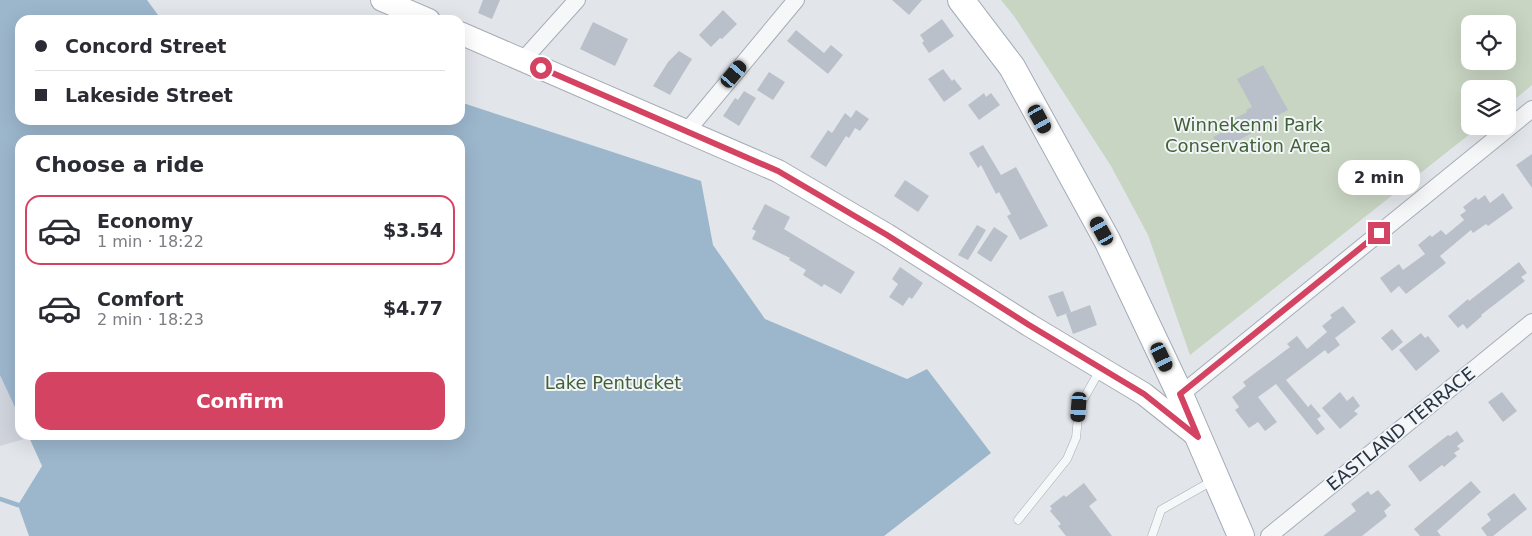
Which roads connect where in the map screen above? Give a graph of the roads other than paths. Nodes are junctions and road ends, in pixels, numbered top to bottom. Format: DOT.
graph roads {
  1 [pos="382,0"];
  2 [pos="577,0"];
  3 [pos="796,0"];
  4 [pos="961,0"];
  5 [pos="417,15"];
  6 [pos="465,35"];
  7 [pos="523,60"];
  8 [pos="1532,109"];
  9 [pos="687,130"];
  10 [pos="1532,322"];
  11 [pos="1100,368"];
  12 [pos="1180,394"];
  13 [pos="1198,437"];
  14 [pos="1216,479"];
  15 [pos="1018,520"];
  16 [pos="1152,536"];
  17 [pos="1240,536"];
  18 [pos="1269,536"];
  1 -- 5 [label="main road"];
  2 -- 7 [label="street"];
  3 -- 9 [label="street"];
  4 -- 12 [label="main road"];
  6 -- 7 [label="main road"];
  7 -- 9 [label="main road"];
  8 -- 12 [label="street"];
  9 -- 11 [label="main road"];
  10 -- 18 [label="street, EASTLAND TERRACE"];
  11 -- 13 [label="main road"];
  11 -- 15 [label="lane"];
  12 -- 13 [label="main road"];
  13 -- 14 [label="main road"];
  14 -- 16 [label="lane"];
  14 -- 17 [label="main road"];
}
